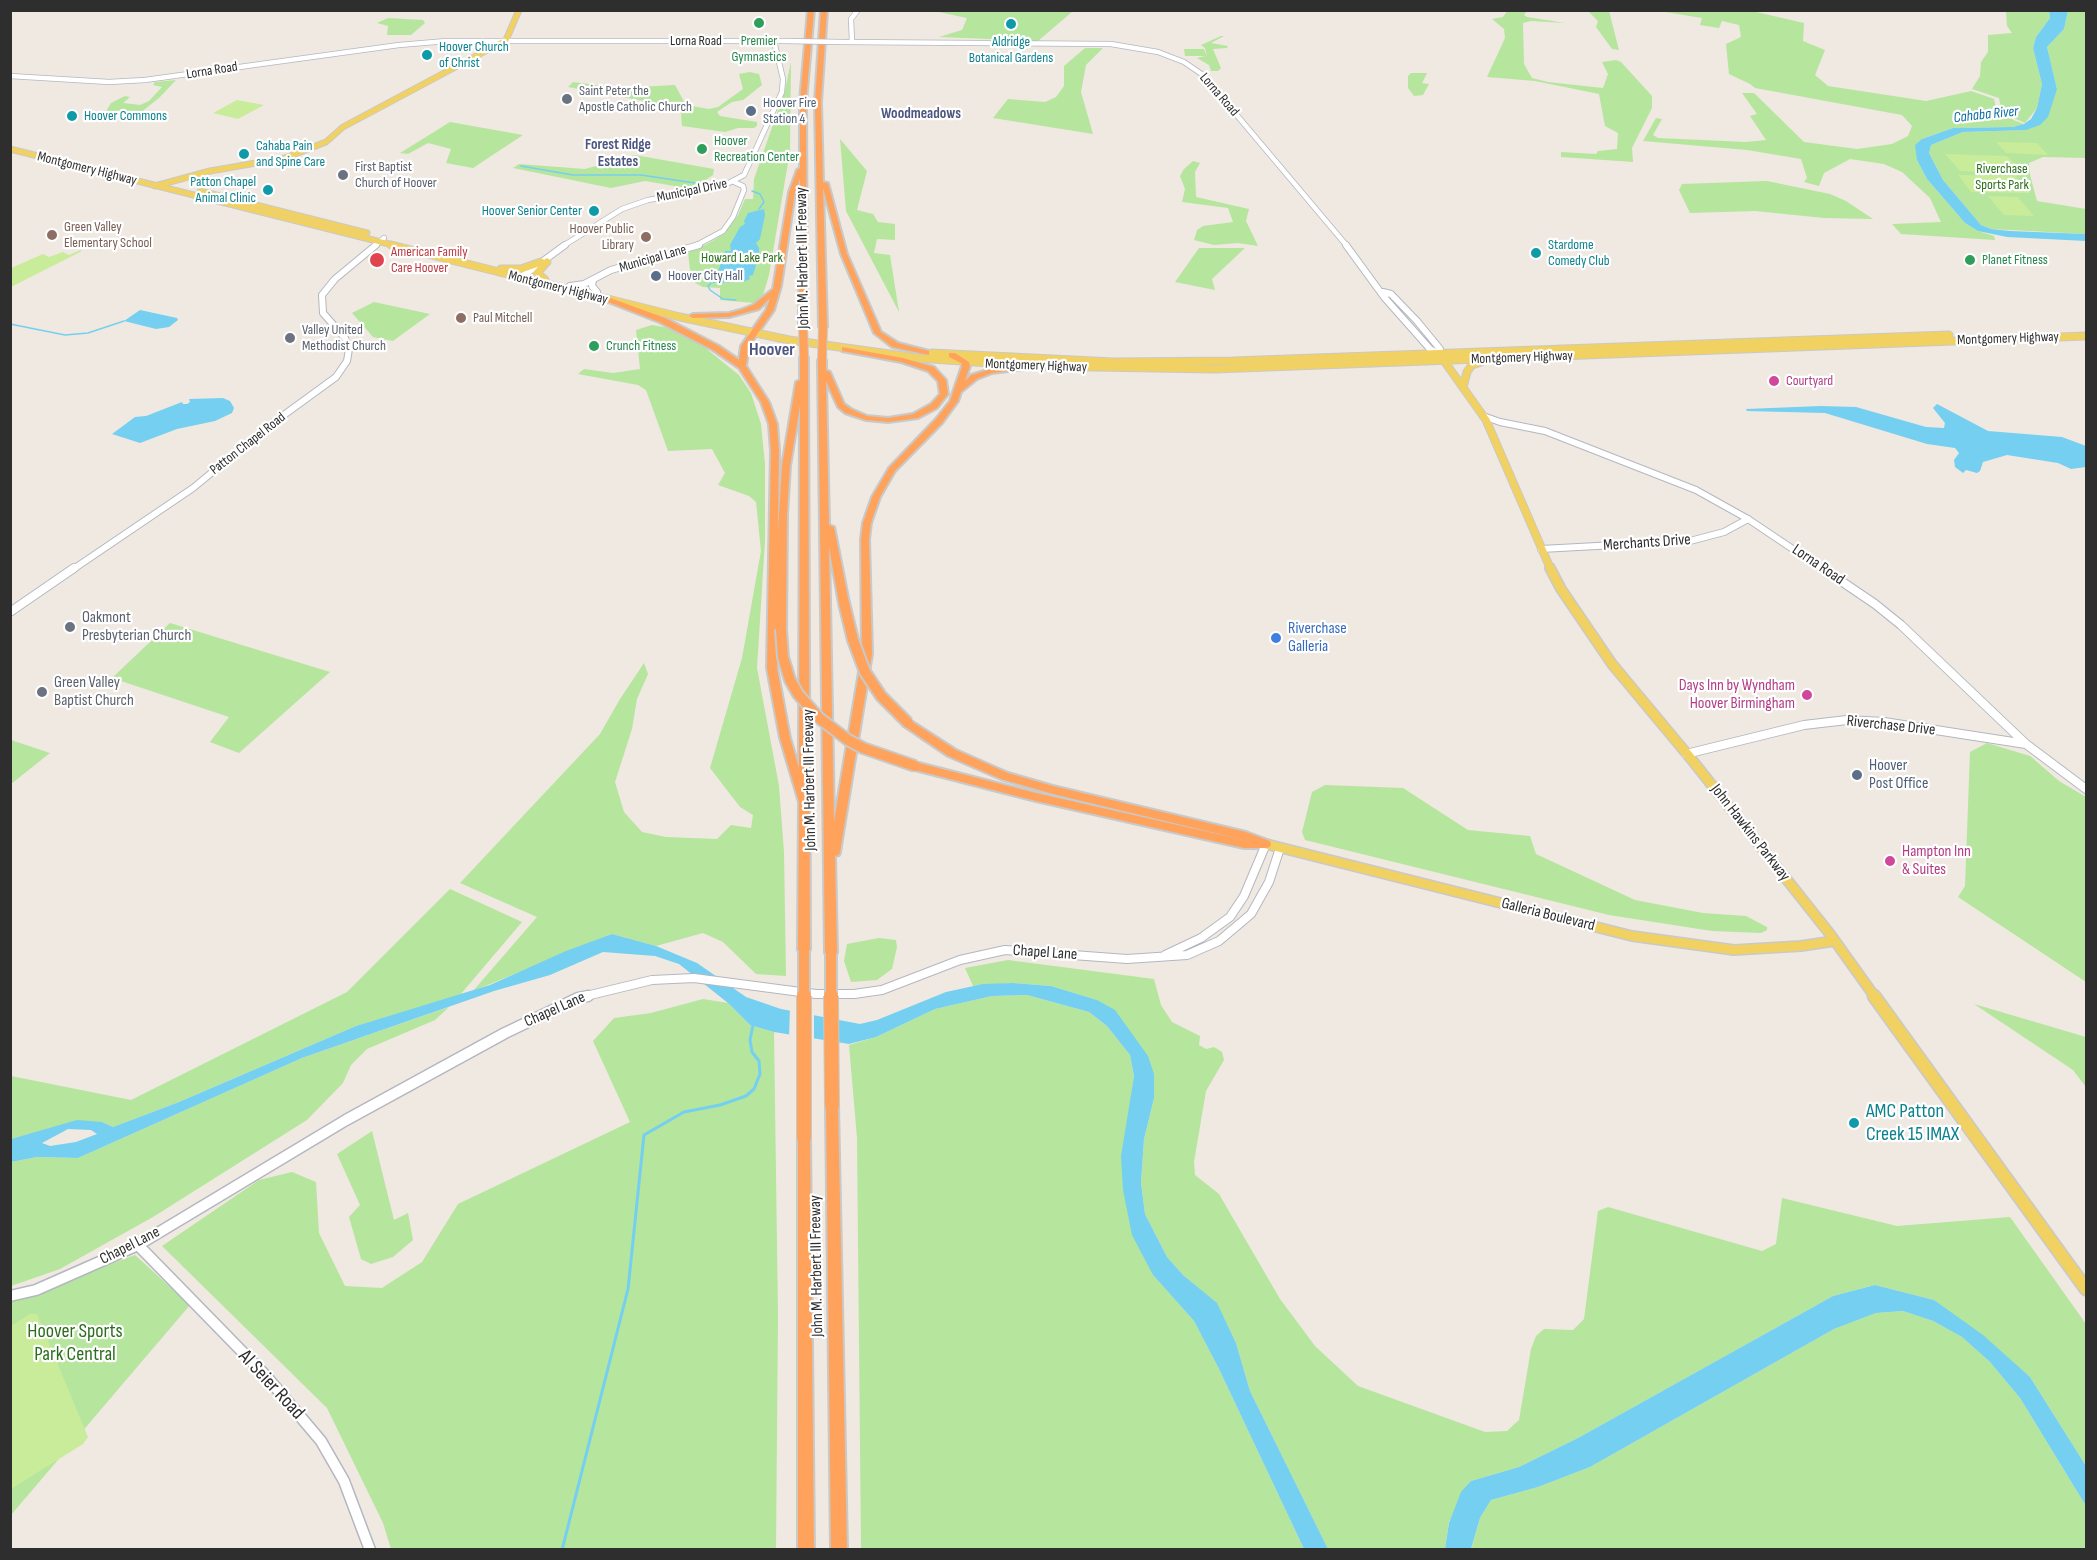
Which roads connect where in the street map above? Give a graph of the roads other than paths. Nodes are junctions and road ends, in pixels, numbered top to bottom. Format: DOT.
graph roads {
  1 [pos="519,10"];
  2 [pos="811,10"];
  3 [pos="824,10"];
  4 [pos="858,10"];
  5 [pos="485,40"];
  6 [pos="506,40"];
  7 [pos="774,41"];
  8 [pos="852,42"];
  9 [pos="492,48"];
  10 [pos="10,76"];
  11 [pos="10,143"];
  12 [pos="10,149"];
  13 [pos="290,149"];
  14 [pos="285,158"];
  15 [pos="803,164"];
  16 [pos="820,164"];
  17 [pos="200,174"];
  18 [pos="734,182"];
  19 [pos="164,183"];
  20 [pos="155,186"];
  21 [pos="190,189"];
  22 [pos="380,240"];
  23 [pos="391,246"];
  24 [pos="367,250"];
  25 [pos="544,262"];
  26 [pos="501,269"];
  27 [pos="525,276"];
  28 [pos="545,280"];
  29 [pos="593,280"];
  30 [pos="570,286"];
  31 [pos="777,286"];
  32 [pos="1383,292"];
  33 [pos="600,295"];
  34 [pos="693,316"];
  35 [pos="2086,331"];
  36 [pos="755,332"];
  37 [pos="2086,336"];
  38 [pos="1421,339"];
  39 [pos="845,349"];
  40 [pos="926,352"];
  41 [pos="1439,354"];
  42 [pos="952,355"];
  43 [pos="1409,355"];
  44 [pos="1490,359"];
  45 [pos="822,361"];
  46 [pos="1085,361"];
  47 [pos="1445,361"];
  48 [pos="965,362"];
  49 [pos="742,366"];
  50 [pos="1033,366"];
  51 [pos="1077,368"];
  52 [pos="804,371"];
  53 [pos="1463,387"];
  54 [pos="959,390"];
  55 [pos="1484,416"];
  56 [pos="1500,423"];
  57 [pos="1492,432"];
  58 [pos="824,471"];
  59 [pos="1748,519"];
  60 [pos="1541,549"];
  61 [pos="10,612"];
  62 [pos="2026,744"];
  63 [pos="1686,754"];
  64 [pos="2086,789"];
  65 [pos="803,800"];
  66 [pos="1266,844"];
  67 [pos="1280,848"];
  68 [pos="830,885"];
  69 [pos="1834,941"];
  70 [pos="1158,958"];
  71 [pos="138,1245"];
  72 [pos="2086,1289"];
  73 [pos="10,1296"];
  74 [pos="370,1550"];
  75 [pos="806,1550"];
  76 [pos="839,1550"];
  1 -- 6 [label="main road"];
  2 -- 15 [label="highway, John M. Harbert III Freeway"];
  3 -- 16 [label="highway, John M. Harbert III Freeway"];
  4 -- 8 [label="street"];
  5 -- 6 [label="street, Lorna Road"];
  5 -- 9 [label="street"];
  5 -- 10 [label="street, Lorna Road"];
  6 -- 7 [label="street, Lorna Road"];
  6 -- 9 [label="main road"];
  7 -- 8 [label="street, Lorna Road, bridge"];
  7 -- 18 [label="street, Municipal Drive"];
  8 -- 32 [label="street, Lorna Road"];
  9 -- 14 [label="main road"];
  11 -- 19 [label="main road, Montgomery Highway"];
  12 -- 20 [label="main road, Montgomery Highway"];
  13 -- 14 [label="main road"];
  14 -- 17 [label="main road"];
  15 -- 31 [label="highway"];
  15 -- 52 [label="highway, John M. Harbert III Freeway, bridge"];
  16 -- 40 [label="highway"];
  16 -- 45 [label="highway, John M. Harbert III Freeway, bridge"];
  17 -- 19 [label="main road"];
  17 -- 21 [label="main road"];
  18 -- 25 [label="street, Municipal Drive"];
  18 -- 29 [label="street, Municipal Lane"];
  19 -- 20 [label="main road"];
  19 -- 21 [label="main road, Montgomery Highway"];
  20 -- 22 [label="main road, Montgomery Highway"];
  21 -- 22 [label="main road, Montgomery Highway"];
  22 -- 23 [label="main road, Montgomery Highway"];
  22 -- 24 [label="street, Patton Chapel Road"];
  22 -- 26 [label="main road, Montgomery Highway"];
  23 -- 24 [label="street"];
  23 -- 27 [label="main road, Montgomery Highway"];
  24 -- 61 [label="street, Patton Chapel Road"];
  25 -- 26 [label="main road"];
  25 -- 27 [label="street, Municipal Drive"];
  25 -- 28 [label="main road"];
  26 -- 27 [label="main road, Montgomery Highway"];
  27 -- 28 [label="main road, Montgomery Highway"];
  27 -- 33 [label="main road, Montgomery Highway"];
  28 -- 30 [label="main road, Montgomery Highway"];
  29 -- 30 [label="street, Municipal Lane"];
  29 -- 33 [label="street"];
  30 -- 33 [label="main road, Montgomery Highway"];
  31 -- 34 [label="highway"];
  31 -- 36 [label="highway"];
  32 -- 38 [label="street, Lorna Road"];
  32 -- 41 [label="street, Lorna Road"];
  33 -- 34 [label="main road, Montgomery Highway"];
  33 -- 36 [label="main road, Montgomery Highway"];
  33 -- 49 [label="highway"];
  34 -- 36 [label="main road, Montgomery Highway"];
  35 -- 41 [label="main road, Montgomery Highway"];
  36 -- 39 [label="main road, Montgomery Highway"];
  36 -- 40 [label="main road, Montgomery Highway"];
  36 -- 49 [label="highway"];
  37 -- 44 [label="main road, Montgomery Highway"];
  38 -- 41 [label="street, Lorna Road"];
  38 -- 43 [label="street"];
  39 -- 45 [label="highway"];
  39 -- 48 [label="main road, Montgomery Highway"];
  40 -- 42 [label="main road, Montgomery Highway"];
  41 -- 43 [label="main road, Montgomery Highway"];
  41 -- 47 [label="main road, John Hawkins Parkway"];
  42 -- 46 [label="main road, Montgomery Highway"];
  42 -- 48 [label="highway"];
  43 -- 46 [label="main road, Montgomery Highway"];
  44 -- 47 [label="main road, Montgomery Highway"];
  44 -- 53 [label="main road"];
  45 -- 58 [label="highway, John M. Harbert III Freeway"];
  46 -- 51 [label="main road"];
  47 -- 51 [label="main road, Montgomery Highway"];
  47 -- 53 [label="main road, John Hawkins Parkway"];
  48 -- 50 [label="main road, Montgomery Highway"];
  48 -- 54 [label="highway"];
  49 -- 65 [label="highway"];
  50 -- 51 [label="main road, Montgomery Highway"];
  50 -- 54 [label="highway"];
  52 -- 65 [label="highway, John M. Harbert III Freeway"];
  52 -- 66 [label="highway, bridge"];
  53 -- 55 [label="main road, John Hawkins Parkway"];
  54 -- 68 [label="highway"];
  55 -- 56 [label="street, Lorna Road"];
  55 -- 57 [label="main road, John Hawkins Parkway"];
  56 -- 57 [label="street"];
  56 -- 59 [label="street, Lorna Road"];
  57 -- 60 [label="main road, John Hawkins Parkway"];
  58 -- 66 [label="highway, bridge"];
  58 -- 68 [label="highway, John M. Harbert III Freeway"];
  59 -- 60 [label="street, Merchants Drive"];
  59 -- 62 [label="street, Lorna Road"];
  60 -- 63 [label="main road, John Hawkins Parkway"];
  62 -- 63 [label="street, Riverchase Drive"];
  62 -- 64 [label="street, Lorna Road"];
  63 -- 69 [label="main road, John Hawkins Parkway"];
  65 -- 75 [label="highway, John M. Harbert III Freeway, bridge"];
  66 -- 67 [label="main road, Galleria Boulevard"];
  66 -- 70 [label="street, Chapel Lane"];
  67 -- 69 [label="main road, Galleria Boulevard"];
  67 -- 70 [label="street, Chapel Lane"];
  68 -- 76 [label="highway, John M. Harbert III Freeway, bridge"];
  69 -- 72 [label="main road, John Hawkins Parkway"];
  70 -- 71 [label="street, Chapel Lane"];
  71 -- 73 [label="street, Chapel Lane"];
  71 -- 74 [label="street, Al Seier Road"];
}
